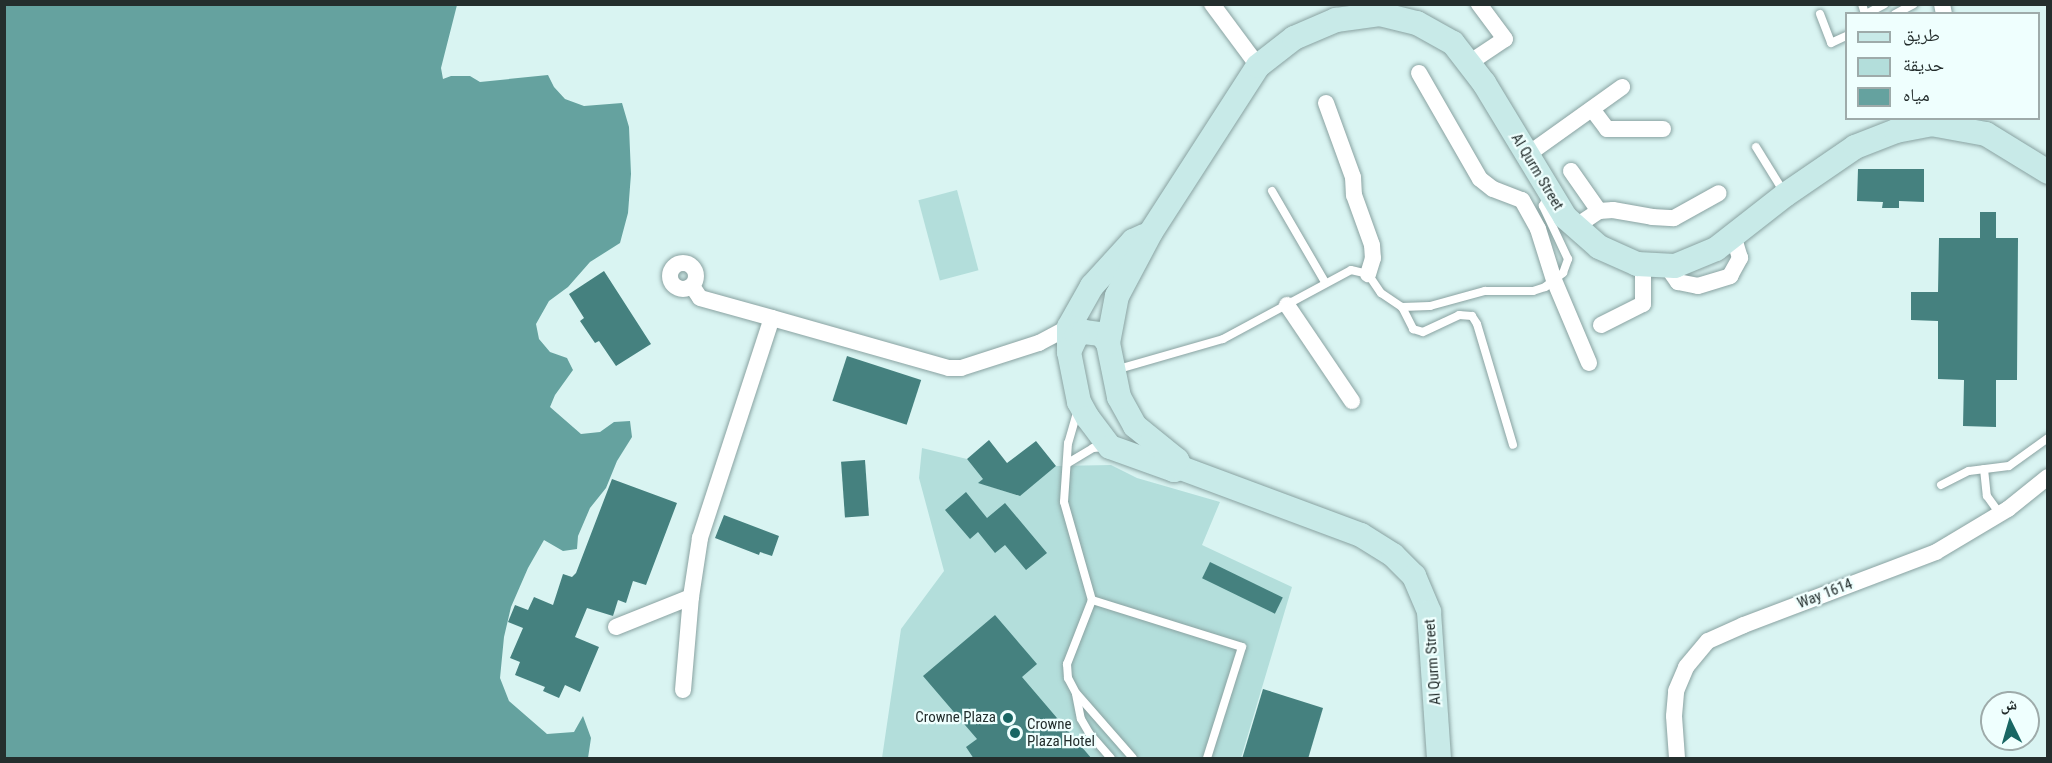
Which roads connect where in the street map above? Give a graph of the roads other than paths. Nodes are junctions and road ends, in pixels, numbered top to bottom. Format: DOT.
graph roads {
  1 [pos="1212,4"];
  2 [pos="1479,4"];
  3 [pos="1885,4"];
  4 [pos="1914,4"];
  5 [pos="1395,11"];
  6 [pos="1870,12"];
  7 [pos="1899,12"];
  8 [pos="1820,14"];
  9 [pos="1845,36"];
  10 [pos="1469,63"];
  11 [pos="1258,66"];
  12 [pos="1419,73"];
  13 [pos="1622,87"];
  14 [pos="1326,103"];
  15 [pos="1592,109"];
  16 [pos="1932,121"];
  17 [pos="1663,129"];
  18 [pos="1756,147"];
  19 [pos="1527,155"];
  20 [pos="1571,171"];
  21 [pos="2048,172"];
  22 [pos="1549,191"];
  23 [pos="1272,192"];
  24 [pos="1719,193"];
  25 [pos="1785,195"];
  26 [pos="1599,210"];
  27 [pos="1575,227"];
  28 [pos="1151,232"];
  29 [pos="1654,265"];
  30 [pos="1368,274"];
  31 [pos="1554,280"];
  32 [pos="1325,282"];
  33 [pos="692,285"];
  34 [pos="1287,304"];
  35 [pos="1402,307"];
  36 [pos="772,318"];
  37 [pos="1601,326"];
  38 [pos="1069,327"];
  39 [pos="1108,344"];
  40 [pos="1069,352"];
  41 [pos="1589,363"];
  42 [pos="1115,370"];
  43 [pos="1119,397"];
  44 [pos="1352,401"];
  45 [pos="1084,410"];
  46 [pos="2048,438"];
  47 [pos="1513,445"];
  48 [pos="1110,447"];
  49 [pos="1068,463"];
  50 [pos="1181,468"];
  51 [pos="1984,469"];
  52 [pos="2048,477"];
  53 [pos="1941,485"];
  54 [pos="2000,514"];
  55 [pos="691,597"];
  56 [pos="1092,600"];
  57 [pos="616,627"];
  58 [pos="683,690"];
  59 [pos="1076,693"];
  60 [pos="1111,759"];
  61 [pos="1133,759"];
  62 [pos="1208,759"];
  63 [pos="1439,759"];
  64 [pos="1677,759"];
  1 -- 11 [label="street"];
  2 -- 10 [label="street"];
  3 -- 6 [label="lane"];
  4 -- 7 [label="lane"];
  5 -- 10 [label="street, Al Qurm Street"];
  5 -- 11 [label="street, Al Qurm Street"];
  8 -- 9 [label="lane"];
  10 -- 19 [label="street, Al Qurm Street"];
  11 -- 28 [label="street, Al Qurm Street"];
  12 -- 31 [label="street"];
  13 -- 15 [label="street"];
  14 -- 30 [label="street"];
  15 -- 17 [label="street"];
  15 -- 19 [label="street"];
  16 -- 21 [label="street"];
  16 -- 25 [label="street"];
  18 -- 25 [label="lane"];
  19 -- 22 [label="street, Al Qurm Street"];
  20 -- 26 [label="street"];
  22 -- 27 [label="street, Al Qurm Street"];
  22 -- 31 [label="lane"];
  23 -- 32 [label="lane"];
  24 -- 26 [label="street"];
  25 -- 29 [label="street"];
  26 -- 27 [label="street"];
  27 -- 29 [label="street, Al Qurm Street"];
  28 -- 38 [label="street, Al Qurm Street"];
  28 -- 39 [label="street, Al Qurm Street"];
  29 -- 37 [label="street"];
  30 -- 32 [label="lane"];
  30 -- 35 [label="lane"];
  31 -- 35 [label="lane"];
  31 -- 41 [label="street"];
  32 -- 34 [label="lane"];
  33 -- 36 [label="street"];
  34 -- 42 [label="lane"];
  34 -- 44 [label="street"];
  35 -- 47 [label="lane"];
  36 -- 38 [label="street"];
  36 -- 55 [label="street"];
  38 -- 40 [label="street, Al Qurm Street"];
  39 -- 40 [label="street"];
  39 -- 42 [label="street, Al Qurm Street"];
  40 -- 45 [label="street, Al Qurm Street"];
  42 -- 43 [label="street, Al Qurm Street"];
  43 -- 45 [label="street"];
  43 -- 50 [label="street, Al Qurm Street"];
  45 -- 48 [label="street, Al Qurm Street"];
  45 -- 49 [label="lane"];
  46 -- 51 [label="lane"];
  48 -- 49 [label="lane"];
  48 -- 50 [label="street, Al Qurm Street"];
  49 -- 56 [label="lane"];
  50 -- 63 [label="street, Al Qurm Street"];
  51 -- 53 [label="lane"];
  51 -- 54 [label="lane"];
  52 -- 54 [label="street, Way 1614"];
  54 -- 64 [label="street, Way 1614"];
  55 -- 57 [label="street"];
  55 -- 58 [label="street"];
  56 -- 59 [label="lane"];
  56 -- 62 [label="lane"];
  59 -- 60 [label="lane"];
  59 -- 61 [label="lane"];
}
